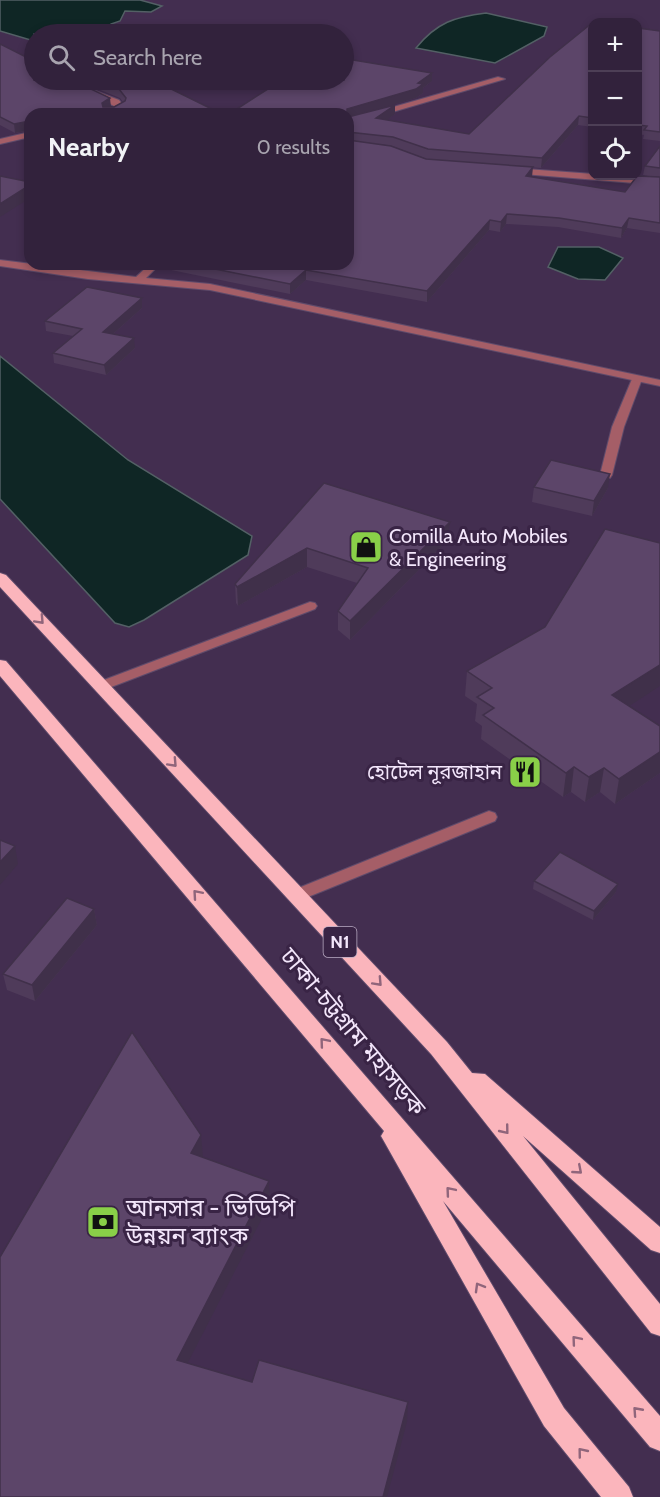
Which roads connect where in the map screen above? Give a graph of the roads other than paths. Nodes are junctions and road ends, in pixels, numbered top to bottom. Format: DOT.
graph roads {
  1 [pos="501,79"];
  2 [pos="88,90"];
  3 [pos="121,108"];
  4 [pos="354,121"];
  5 [pos="24,136"];
  6 [pos="0,142"];
  7 [pos="504,171"];
  8 [pos="660,182"];
  9 [pos="0,263"];
  10 [pos="24,267"];
  11 [pos="44,270"];
  12 [pos="149,270"];
  13 [pos="140,279"];
  14 [pos="637,379"];
  15 [pos="660,383"];
  16 [pos="606,475"];
  17 [pos="0,578"];
  18 [pos="309,606"];
  19 [pos="0,665"];
  20 [pos="101,686"];
  21 [pos="489,817"];
  22 [pos="297,895"];
  23 [pos="440,1048"];
  24 [pos="370,1096"];
  25 [pos="660,1242"];
  26 [pos="660,1324"];
  27 [pos="660,1437"];
  28 [pos="619,1497"];
  1 -- 4 [label="street"];
  2 -- 3 [label="street"];
  5 -- 6 [label="street"];
  7 -- 8 [label="street"];
  9 -- 10 [label="street"];
  11 -- 13 [label="street"];
  12 -- 13 [label="street"];
  13 -- 14 [label="street"];
  14 -- 15 [label="street"];
  14 -- 16 [label="street"];
  17 -- 20 [label="highway, N1, one-way"];
  18 -- 20 [label="street"];
  24 -- 19 [label="highway, ঢাকা-চট্টগ্রাম মহাসড়ক, one-way"];
  20 -- 22 [label="highway, N1, one-way"];
  21 -- 22 [label="street"];
  22 -- 23 [label="highway, N1, one-way"];
  23 -- 25 [label="highway, N1, one-way"];
  23 -- 26 [label="highway, N1, one-way"];
  27 -- 24 [label="highway, ঢাকা-চট্টগ্রাম মহাসড়ক, one-way"];
  28 -- 24 [label="highway, one-way"];
}
